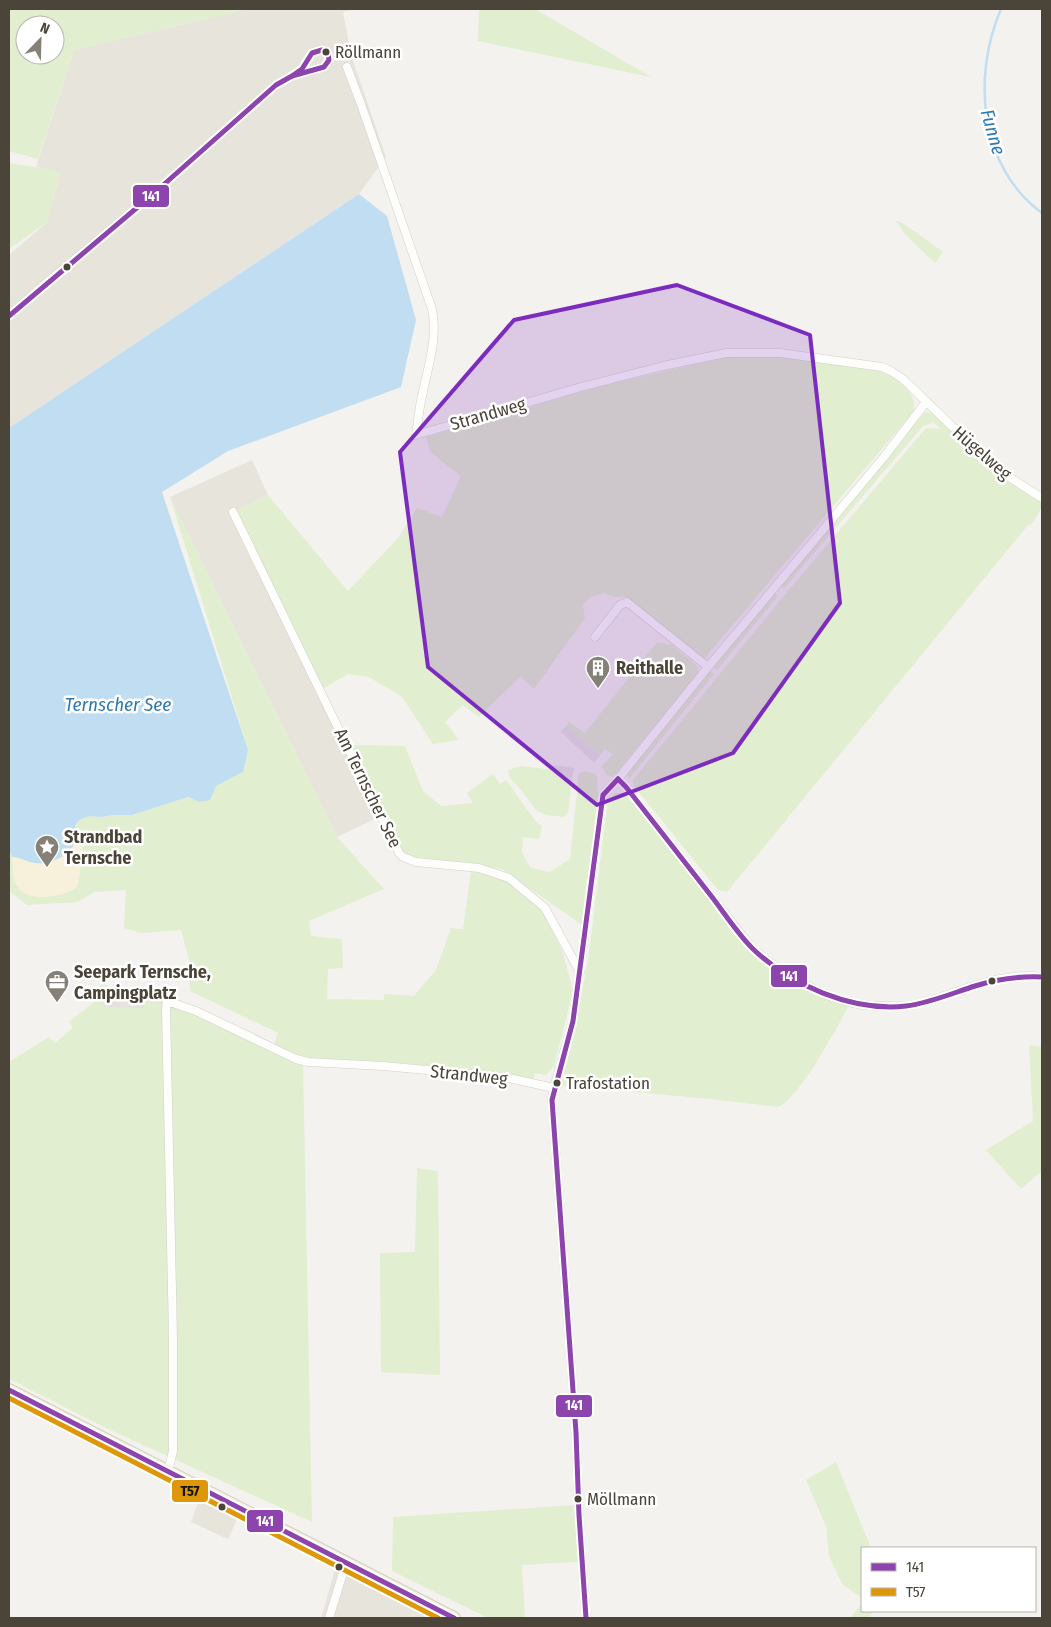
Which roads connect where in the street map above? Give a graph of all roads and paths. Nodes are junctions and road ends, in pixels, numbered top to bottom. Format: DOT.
graph roads {
  1 [pos="347,67"];
  2 [pos="292,76"];
  3 [pos="9,316"];
  4 [pos="926,402"];
  5 [pos="1042,498"];
  6 [pos="233,512"];
  7 [pos="596,637"];
  8 [pos="708,667"];
  9 [pos="618,779"];
  10 [pos="580,972"];
  11 [pos="1042,977"];
  12 [pos="554,1088"];
  13 [pos="9,1390"];
  14 [pos="168,1472"];
  15 [pos="346,1563"];
  16 [pos="328,1618"];
  17 [pos="454,1618"];
  18 [pos="586,1618"];
  1 -- 4 [label="street, Strandweg"];
  2 -- 2 [label="street"];
  2 -- 3 [label="street"];
  4 -- 5 [label="street, Hügelweg"];
  4 -- 8 [label="street"];
  6 -- 10 [label="street, Am Ternscher See"];
  7 -- 8 [label="street"];
  8 -- 9 [label="street"];
  9 -- 10 [label="street"];
  9 -- 11 [label="street"];
  10 -- 12 [label="street"];
  12 -- 14 [label="street, Strandweg"];
  12 -- 18 [label="street"];
  13 -- 14 [label="main road"];
  14 -- 15 [label="main road"];
  15 -- 16 [label="street"];
  15 -- 17 [label="main road"];
}
